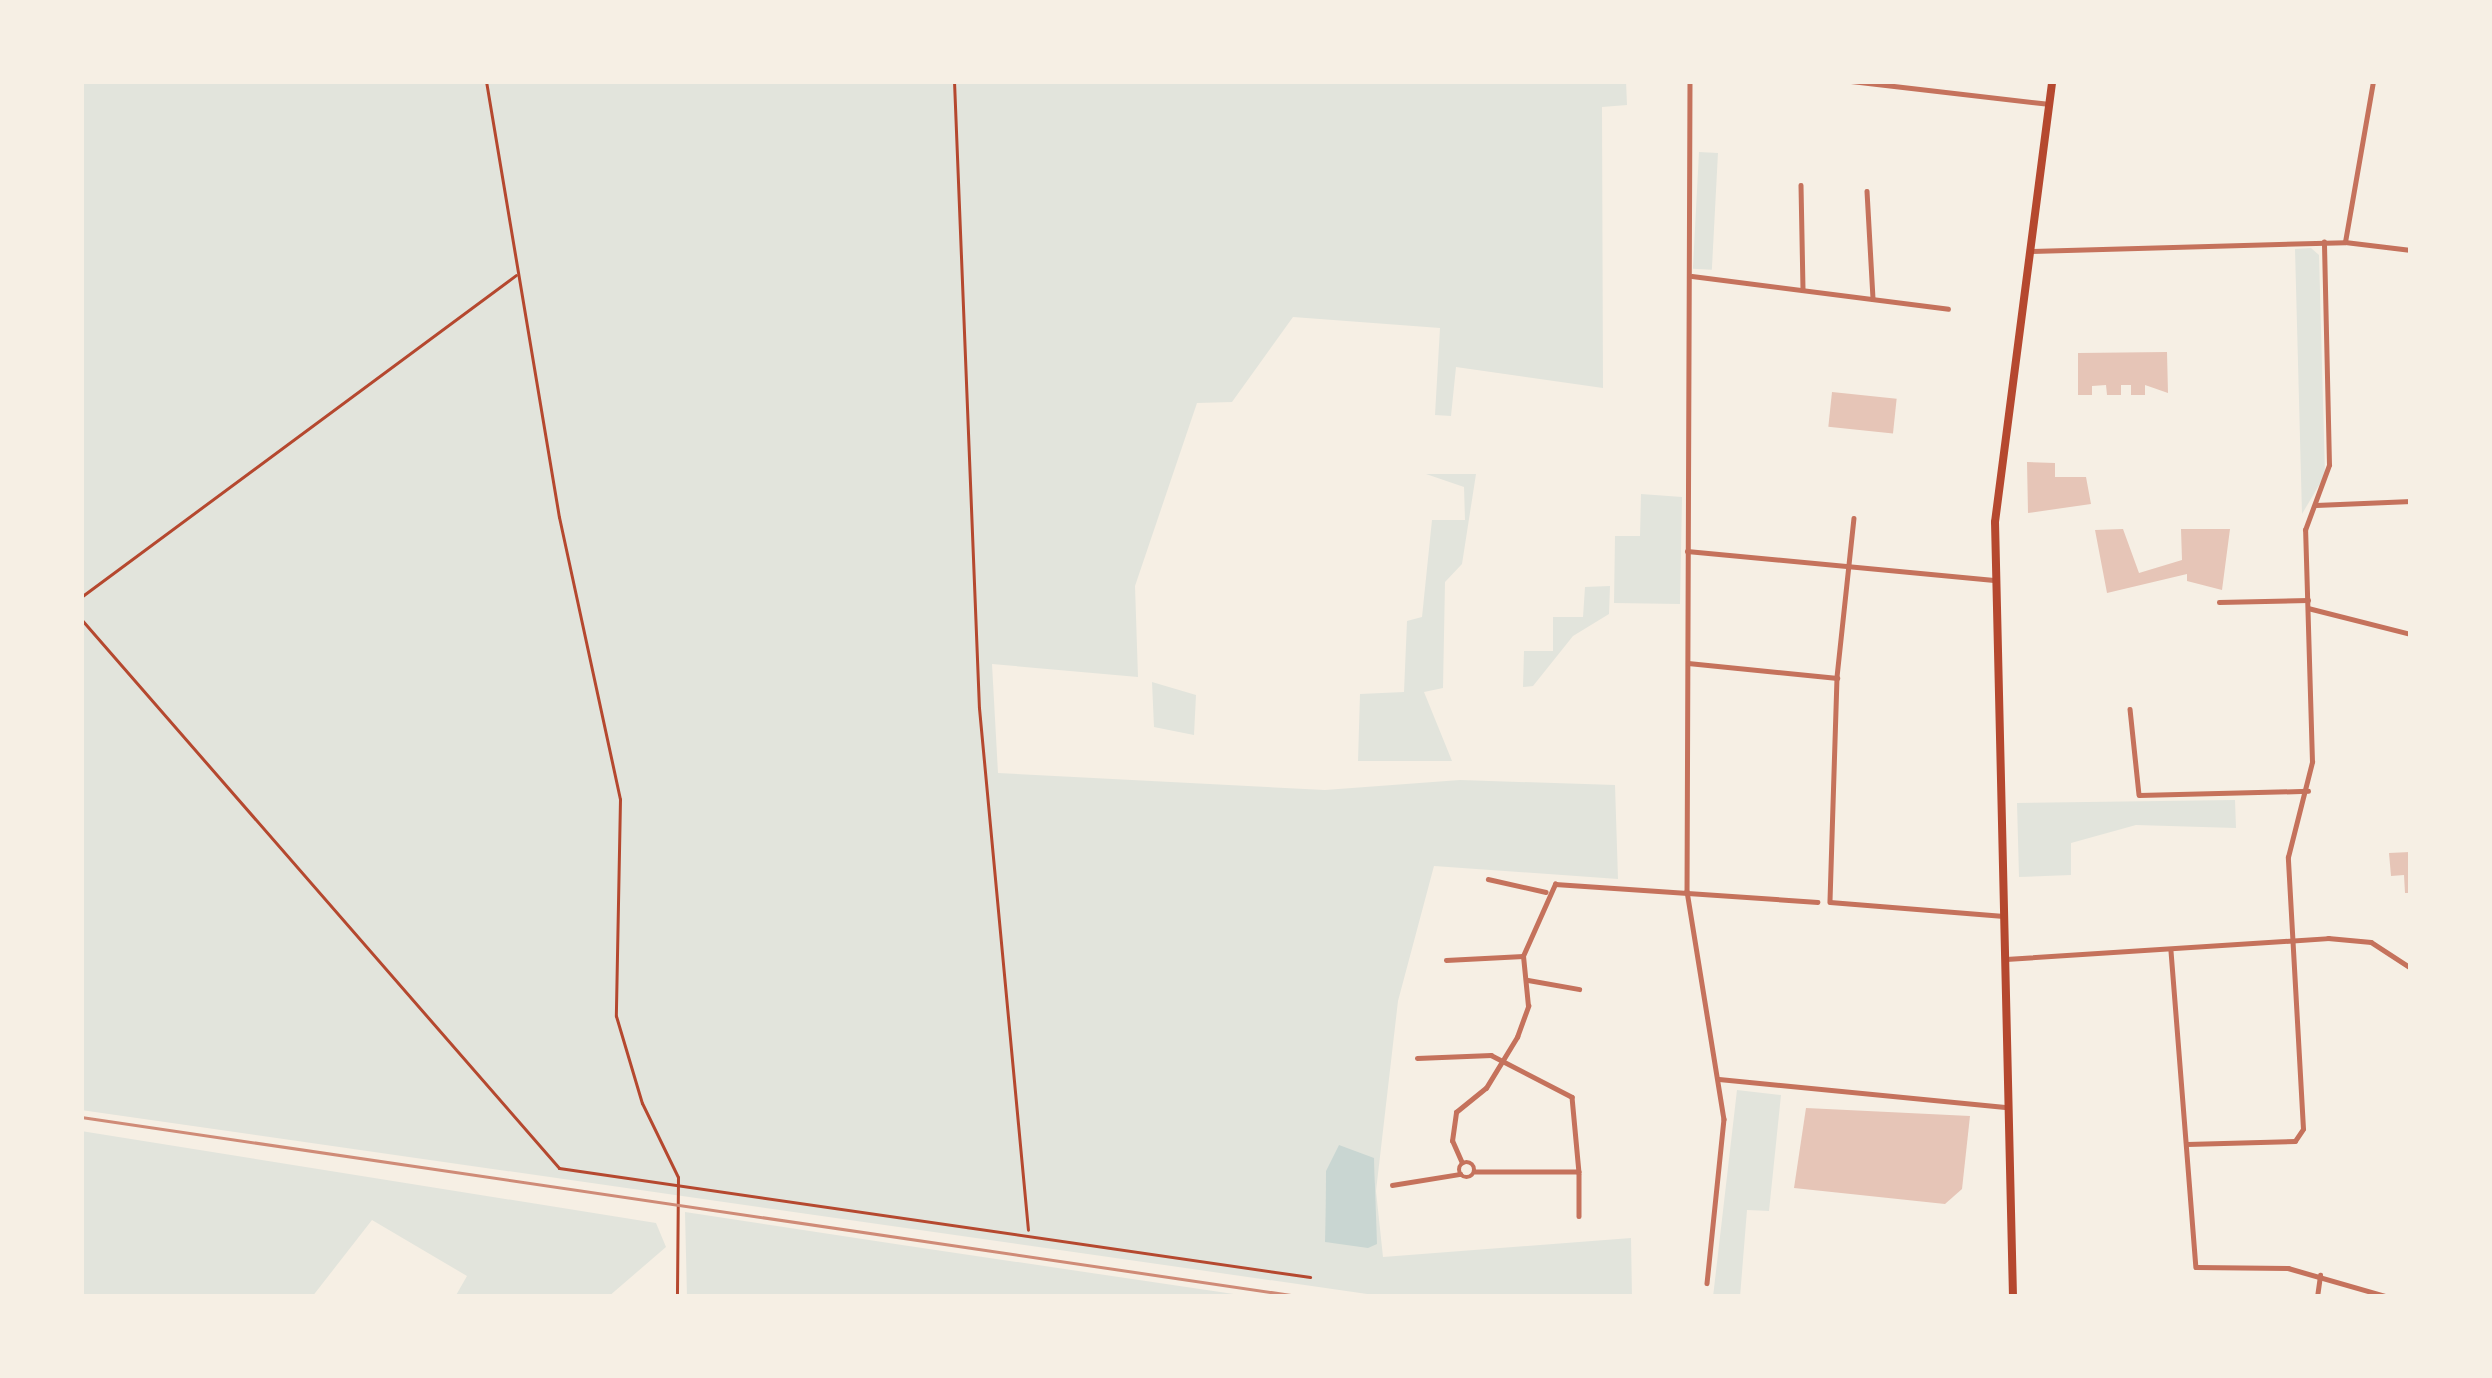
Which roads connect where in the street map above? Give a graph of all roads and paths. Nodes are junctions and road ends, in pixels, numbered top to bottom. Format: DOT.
graph roads {
  1 [pos="486,81"];
  2 [pos="953,81"];
  3 [pos="1690,81"];
  4 [pos="1852,81"];
  5 [pos="2052,81"];
  6 [pos="2373,81"];
  7 [pos="1897,84"];
  8 [pos="2050,104"];
  9 [pos="1801,185"];
  10 [pos="1867,191"];
  11 [pos="2324,242"];
  12 [pos="2345,242"];
  13 [pos="2411,250"];
  14 [pos="2029,251"];
  15 [pos="518,274"];
  16 [pos="1691,276"];
  17 [pos="1803,290"];
  18 [pos="1873,299"];
  19 [pos="1948,310"];
  20 [pos="2411,501"];
  21 [pos="2316,505"];
  22 [pos="1854,518"];
  23 [pos="1687,551"];
  24 [pos="1848,566"];
  25 [pos="1994,580"];
  26 [pos="81,597"];
  27 [pos="2219,602"];
  28 [pos="2308,604"];
  29 [pos="81,620"];
  30 [pos="2411,634"];
  31 [pos="1688,663"];
  32 [pos="1837,679"];
  33 [pos="2130,709"];
  34 [pos="2309,791"];
  35 [pos="1488,879"];
  36 [pos="1687,891"];
  37 [pos="1546,892"];
  38 [pos="1817,902"];
  39 [pos="2004,916"];
  40 [pos="2292,940"];
  41 [pos="2170,951"];
  42 [pos="1522,956"];
  43 [pos="2006,959"];
  44 [pos="1446,960"];
  45 [pos="2411,968"];
  46 [pos="1528,980"];
  47 [pos="1580,989"];
  48 [pos="1417,1058"];
  49 [pos="1506,1061"];
  50 [pos="1719,1079"];
  51 [pos="2011,1107"];
  52 [pos="2187,1144"];
  53 [pos="1462,1163"];
  54 [pos="1474,1172"];
  55 [pos="1579,1172"];
  56 [pos="1460,1174"];
  57 [pos="678,1184"];
  58 [pos="1392,1185"];
  59 [pos="1580,1216"];
  60 [pos="1028,1232"];
  61 [pos="2320,1275"];
  62 [pos="1310,1277"];
  63 [pos="1707,1283"];
  64 [pos="677,1297"];
  65 [pos="2013,1297"];
  66 [pos="2317,1297"];
  67 [pos="2389,1297"];
  1 -- 15 [label="path"];
  2 -- 60 [label="path"];
  3 -- 16 [label="street"];
  4 -- 7 [label="street"];
  5 -- 8 [label="main road"];
  6 -- 12 [label="street"];
  7 -- 8 [label="street"];
  8 -- 14 [label="main road"];
  9 -- 17 [label="street"];
  10 -- 18 [label="street"];
  11 -- 12 [label="street"];
  11 -- 14 [label="street"];
  11 -- 21 [label="street"];
  12 -- 13 [label="street"];
  14 -- 25 [label="main road"];
  15 -- 26 [label="path"];
  15 -- 57 [label="path"];
  16 -- 17 [label="street"];
  16 -- 23 [label="street"];
  17 -- 18 [label="street"];
  18 -- 19 [label="street"];
  20 -- 21 [label="street"];
  21 -- 28 [label="street"];
  22 -- 24 [label="street"];
  23 -- 24 [label="street"];
  23 -- 31 [label="street"];
  24 -- 25 [label="street"];
  24 -- 32 [label="street"];
  25 -- 39 [label="main road"];
  27 -- 28 [label="street"];
  28 -- 30 [label="street"];
  28 -- 34 [label="street"];
  29 -- 57 [label="path"];
  31 -- 32 [label="street"];
  31 -- 36 [label="street"];
  32 -- 39 [label="street"];
  33 -- 34 [label="street"];
  34 -- 40 [label="street"];
  35 -- 37 [label="street"];
  36 -- 37 [label="street"];
  36 -- 38 [label="street"];
  36 -- 50 [label="street"];
  37 -- 42 [label="street"];
  39 -- 43 [label="main road"];
  40 -- 41 [label="street"];
  40 -- 45 [label="street"];
  40 -- 52 [label="street"];
  41 -- 43 [label="street"];
  41 -- 52 [label="street"];
  42 -- 44 [label="street"];
  42 -- 46 [label="street"];
  43 -- 51 [label="main road"];
  46 -- 47 [label="street"];
  46 -- 49 [label="street"];
  48 -- 49 [label="street"];
  49 -- 53 [label="street"];
  49 -- 55 [label="street"];
  50 -- 51 [label="street"];
  50 -- 63 [label="street"];
  51 -- 65 [label="main road"];
  52 -- 61 [label="street"];
  53 -- 54 [label="street"];
  53 -- 56 [label="street"];
  54 -- 55 [label="street"];
  54 -- 56 [label="street"];
  55 -- 59 [label="street"];
  56 -- 58 [label="street"];
  57 -- 60 [label="path"];
  57 -- 64 [label="path"];
  60 -- 62 [label="path"];
  61 -- 66 [label="street"];
  61 -- 67 [label="street"];
}
